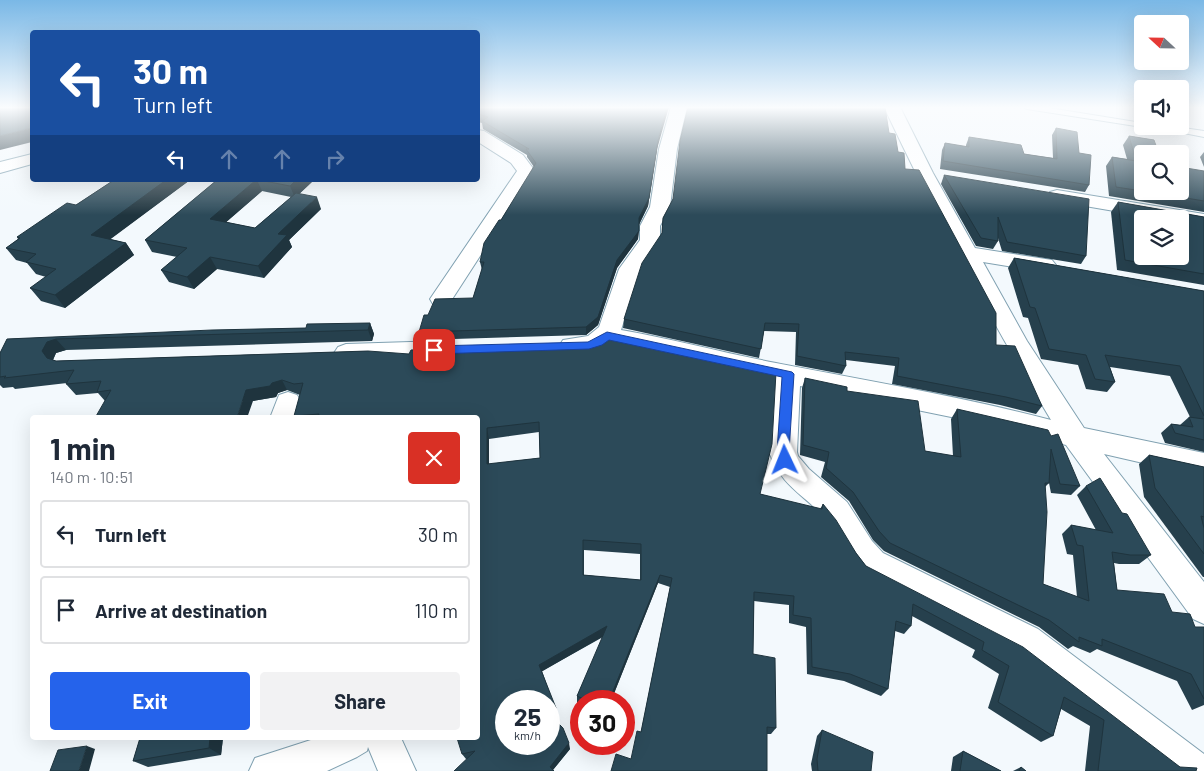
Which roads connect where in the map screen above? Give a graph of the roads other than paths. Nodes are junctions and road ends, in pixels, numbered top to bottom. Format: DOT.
graph roads {
  1 [pos="491,143"];
  2 [pos="670,143"];
  3 [pos="914,143"];
  4 [pos="30,160"];
  5 [pos="0,168"];
  6 [pos="1044,194"];
  7 [pos="1204,220"];
  8 [pos="966,253"];
  9 [pos="1069,269"];
  10 [pos="441,298"];
  11 [pos="607,335"];
  12 [pos="550,347"];
  13 [pos="461,349"];
  14 [pos="323,354"];
  15 [pos="788,374"];
  16 [pos="1075,437"];
  17 [pos="1204,465"];
  18 [pos="1204,608"];
  19 [pos="350,740"];
  20 [pos="384,740"];
  21 [pos="268,771"];
  22 [pos="396,771"];
  23 [pos="1195,771"];
  1 -- 10 [label="street"];
  2 -- 11 [label="street"];
  3 -- 8 [label="street"];
  4 -- 5 [label="street"];
  6 -- 7 [label="street"];
  8 -- 9 [label="street"];
  8 -- 16 [label="street"];
  11 -- 12 [label="street"];
  11 -- 15 [label="street"];
  13 -- 14 [label="street"];
  15 -- 16 [label="street"];
  15 -- 23 [label="street"];
  16 -- 17 [label="street"];
  16 -- 18 [label="street"];
  19 -- 21 [label="street"];
  20 -- 22 [label="street"];
}
